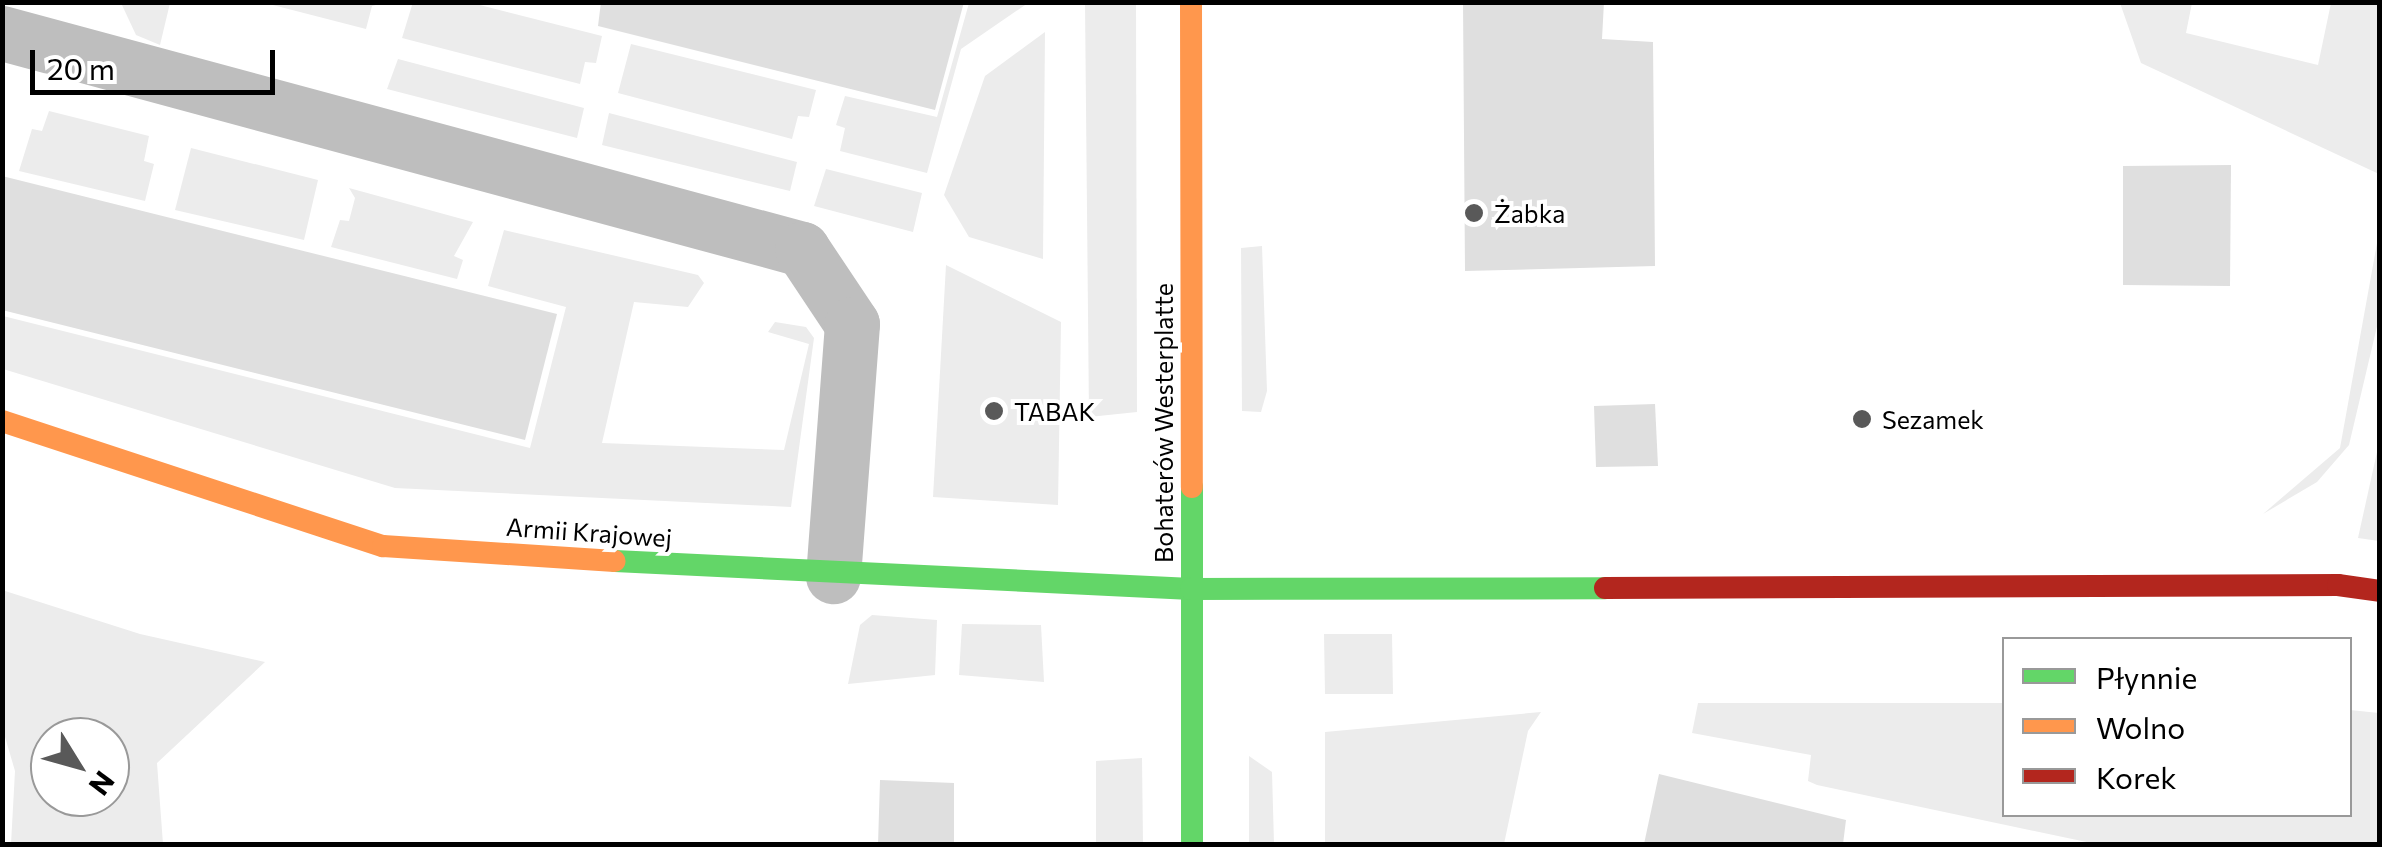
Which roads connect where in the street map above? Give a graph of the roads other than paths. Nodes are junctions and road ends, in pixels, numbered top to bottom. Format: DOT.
graph roads {
  1 [pos="1190,2"];
  2 [pos="2,33"];
  3 [pos="2,421"];
  4 [pos="833,576"];
  5 [pos="1191,589"];
  6 [pos="2380,591"];
  7 [pos="1192,844"];
  1 -- 5 [label="street, Bohaterów Westerplatte"];
  2 -- 4 [label="street"];
  3 -- 4 [label="street, Armii Krajowej"];
  4 -- 5 [label="street, Armii Krajowej"];
  5 -- 6 [label="street, Armii Krajowej"];
  5 -- 7 [label="street, Bohaterów Westerplatte"];
}
